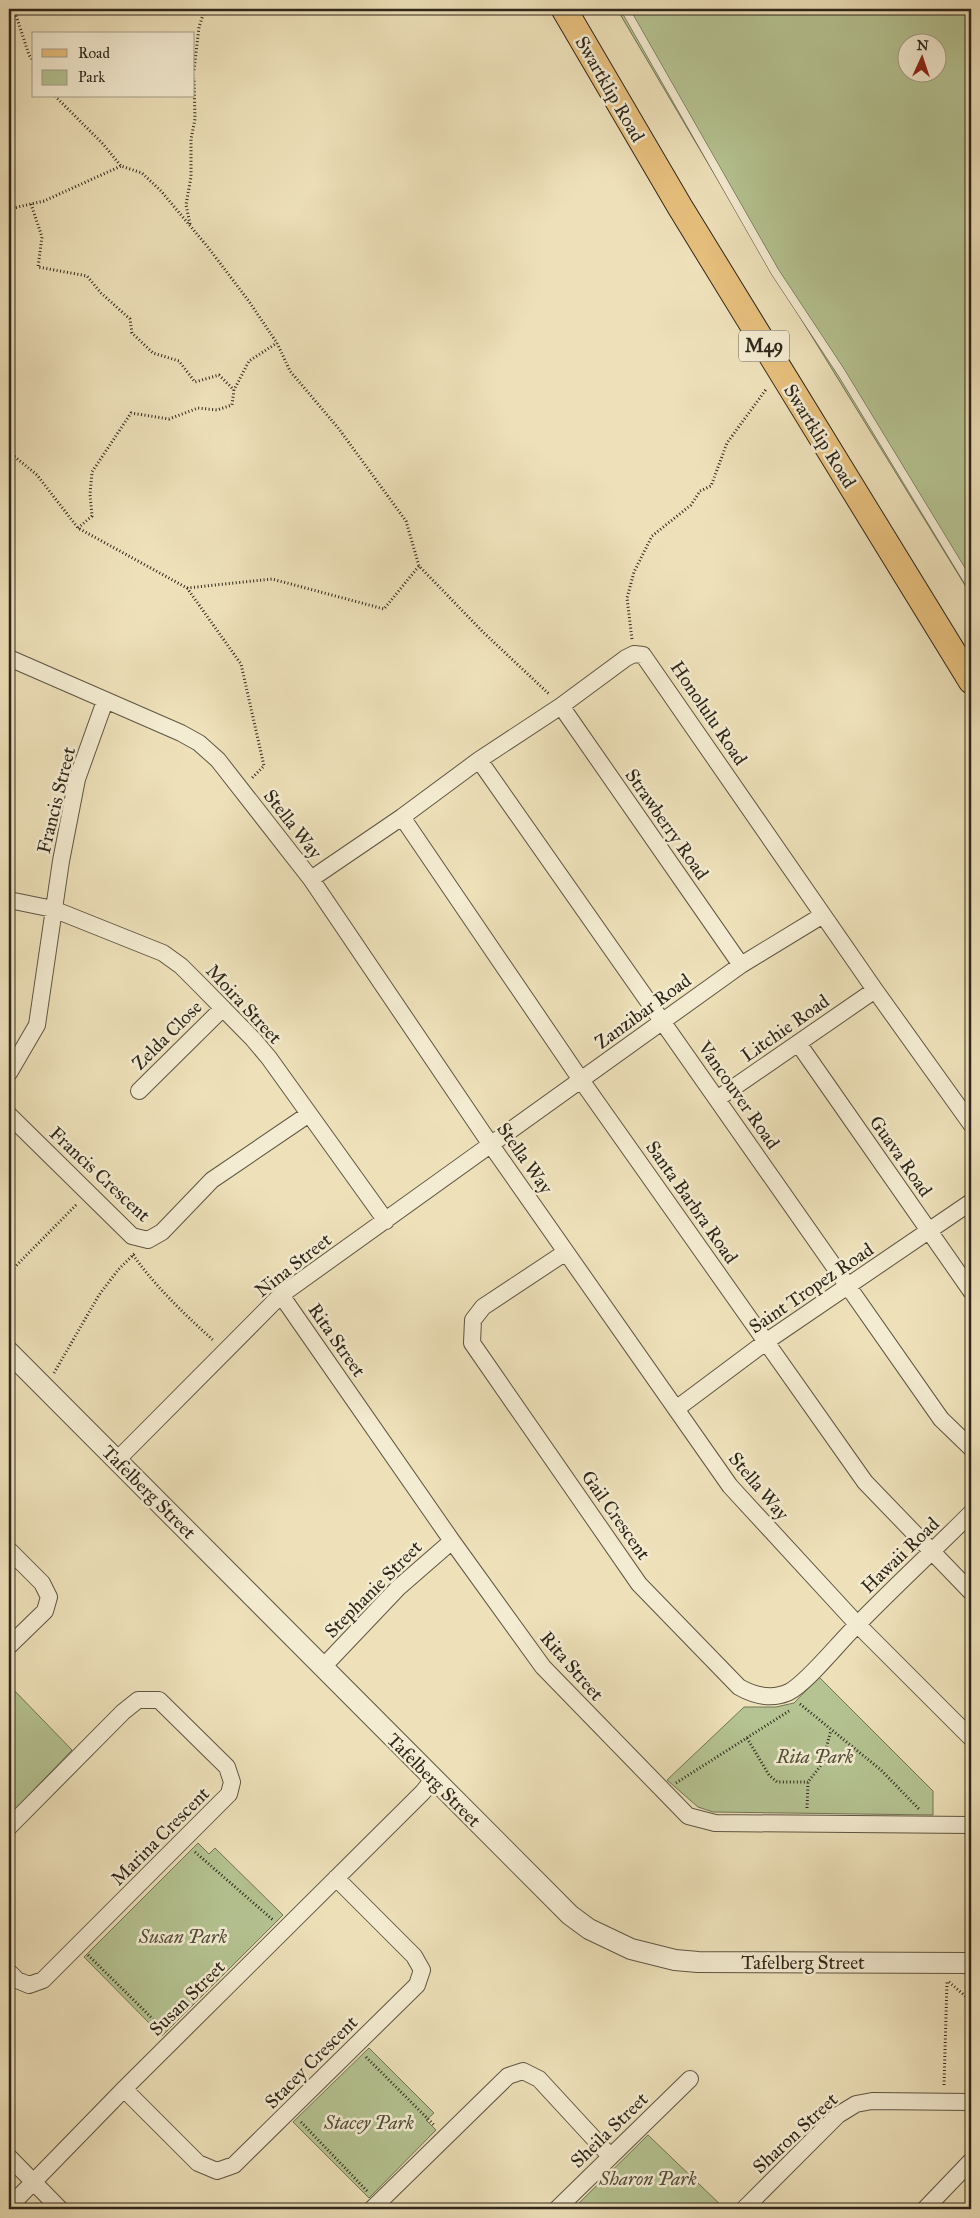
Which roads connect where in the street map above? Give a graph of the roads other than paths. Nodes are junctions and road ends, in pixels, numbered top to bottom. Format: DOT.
graph roads {
  1 [pos="564,9"];
  2 [pos="624,9"];
  3 [pos="971,586"];
  4 [pos="9,658"];
  5 [pos="971,681"];
  6 [pos="105,701"];
  7 [pos="561,706"];
  8 [pos="479,760"];
  9 [pos="402,817"];
  10 [pos="311,879"];
  11 [pos="9,900"];
  12 [pos="53,909"];
  13 [pos="823,915"];
  14 [pos="741,965"];
  15 [pos="875,990"];
  16 [pos="223,1008"];
  17 [pos="663,1022"];
  18 [pos="798,1043"];
  19 [pos="9,1072"];
  20 [pos="581,1080"];
  21 [pos="139,1091"];
  22 [pos="717,1099"];
  23 [pos="309,1114"];
  24 [pos="9,1115"];
  25 [pos="971,1124"];
  26 [pos="491,1145"];
  27 [pos="971,1202"];
  28 [pos="386,1221"];
  29 [pos="929,1231"];
  30 [pos="566,1252"];
  31 [pos="848,1286"];
  32 [pos="971,1291"];
  33 [pos="281,1295"];
  34 [pos="767,1341"];
  35 [pos="9,1352"];
  36 [pos="676,1409"];
  37 [pos="971,1448"];
  38 [pos="117,1460"];
  39 [pos="971,1513"];
  40 [pos="452,1541"];
  41 [pos="9,1550"];
  42 [pos="932,1552"];
  43 [pos="971,1592"];
  44 [pos="857,1624"];
  45 [pos="9,1646"];
  46 [pos="322,1668"];
  47 [pos="971,1738"];
  48 [pos="433,1779"];
  49 [pos="971,1825"];
  50 [pos="9,1827"];
  51 [pos="336,1878"];
  52 [pos="971,1963"];
  53 [pos="9,1972"];
  54 [pos="690,2079"];
  55 [pos="124,2089"];
  56 [pos="971,2102"];
  57 [pos="610,2156"];
  58 [pos="9,2157"];
  59 [pos="971,2161"];
  60 [pos="34,2183"];
  61 [pos="376,2206"];
  62 [pos="9,2207"];
  63 [pos="60,2209"];
  64 [pos="557,2209"];
  65 [pos="744,2209"];
  66 [pos="925,2209"];
  1 -- 5 [label="main road, Swartklip Road / M49"];
  2 -- 3 [label="lane"];
  4 -- 6 [label="street, Stella Way"];
  6 -- 10 [label="street, Stella Way"];
  6 -- 12 [label="street, Francis Street"];
  7 -- 8 [label="street"];
  7 -- 13 [label="street, Honolulu Road"];
  7 -- 14 [label="street, Strawberry Road"];
  8 -- 9 [label="street"];
  8 -- 17 [label="street, Vancouver Road"];
  9 -- 10 [label="street"];
  9 -- 20 [label="street, Santa Barbra Road"];
  10 -- 26 [label="street, Stella Way"];
  11 -- 12 [label="street, Moira Street"];
  12 -- 16 [label="street, Moira Street"];
  12 -- 19 [label="street"];
  13 -- 14 [label="street, Zanzibar Road"];
  13 -- 15 [label="street, Honolulu Road"];
  14 -- 17 [label="street, Zanzibar Road"];
  15 -- 18 [label="street, Litchie Road"];
  15 -- 25 [label="street, Honolulu Road"];
  16 -- 21 [label="street, Zelda Close"];
  16 -- 23 [label="street, Moira Street"];
  17 -- 20 [label="street, Zanzibar Road"];
  17 -- 22 [label="street, Vancouver Road"];
  18 -- 22 [label="street, Litchie Road"];
  18 -- 29 [label="street, Guava Road"];
  20 -- 26 [label="street, Zanzibar Road"];
  20 -- 34 [label="street, Santa Barbra Road"];
  22 -- 31 [label="street, Vancouver Road"];
  23 -- 24 [label="street, Francis Crescent"];
  23 -- 28 [label="street, Moira Street"];
  26 -- 28 [label="street, Nina Street"];
  26 -- 30 [label="street, Stella Way"];
  27 -- 29 [label="street, Saint Tropez Road"];
  28 -- 33 [label="street, Nina Street"];
  29 -- 31 [label="street, Saint Tropez Road"];
  29 -- 32 [label="street, Guava Road"];
  30 -- 36 [label="street, Stella Way"];
  30 -- 44 [label="street, Gail Crescent"];
  31 -- 34 [label="street, Saint Tropez Road"];
  31 -- 37 [label="street, Vancouver Road"];
  33 -- 38 [label="street, Nina Street"];
  33 -- 40 [label="street, Rita Street"];
  34 -- 36 [label="street, Saint Tropez Road"];
  34 -- 42 [label="street, Santa Barbra Road"];
  35 -- 38 [label="street, Tafelberg Street"];
  36 -- 44 [label="street, Stella Way"];
  38 -- 46 [label="street, Tafelberg Street"];
  39 -- 42 [label="street, Hawaii Road"];
  40 -- 46 [label="street, Stephanie Street"];
  40 -- 49 [label="street, Rita Street"];
  41 -- 45 [label="street"];
  42 -- 43 [label="street, Santa Barbra Road"];
  42 -- 44 [label="street, Hawaii Road"];
  44 -- 47 [label="street, Stella Way"];
  46 -- 48 [label="street, Tafelberg Street"];
  48 -- 51 [label="street, Susan Street"];
  48 -- 52 [label="street, Tafelberg Street"];
  50 -- 53 [label="street, Marina Crescent"];
  51 -- 55 [label="street, Susan Street"];
  51 -- 55 [label="street, Stacey Crescent"];
  54 -- 57 [label="street, Sheila Street"];
  55 -- 60 [label="street, Susan Street"];
  56 -- 65 [label="street, Sharon Street"];
  57 -- 61 [label="street"];
  57 -- 64 [label="street, Sheila Street"];
  58 -- 60 [label="street"];
  59 -- 66 [label="street"];
  60 -- 62 [label="street, Susan Street"];
  60 -- 63 [label="street"];
}
